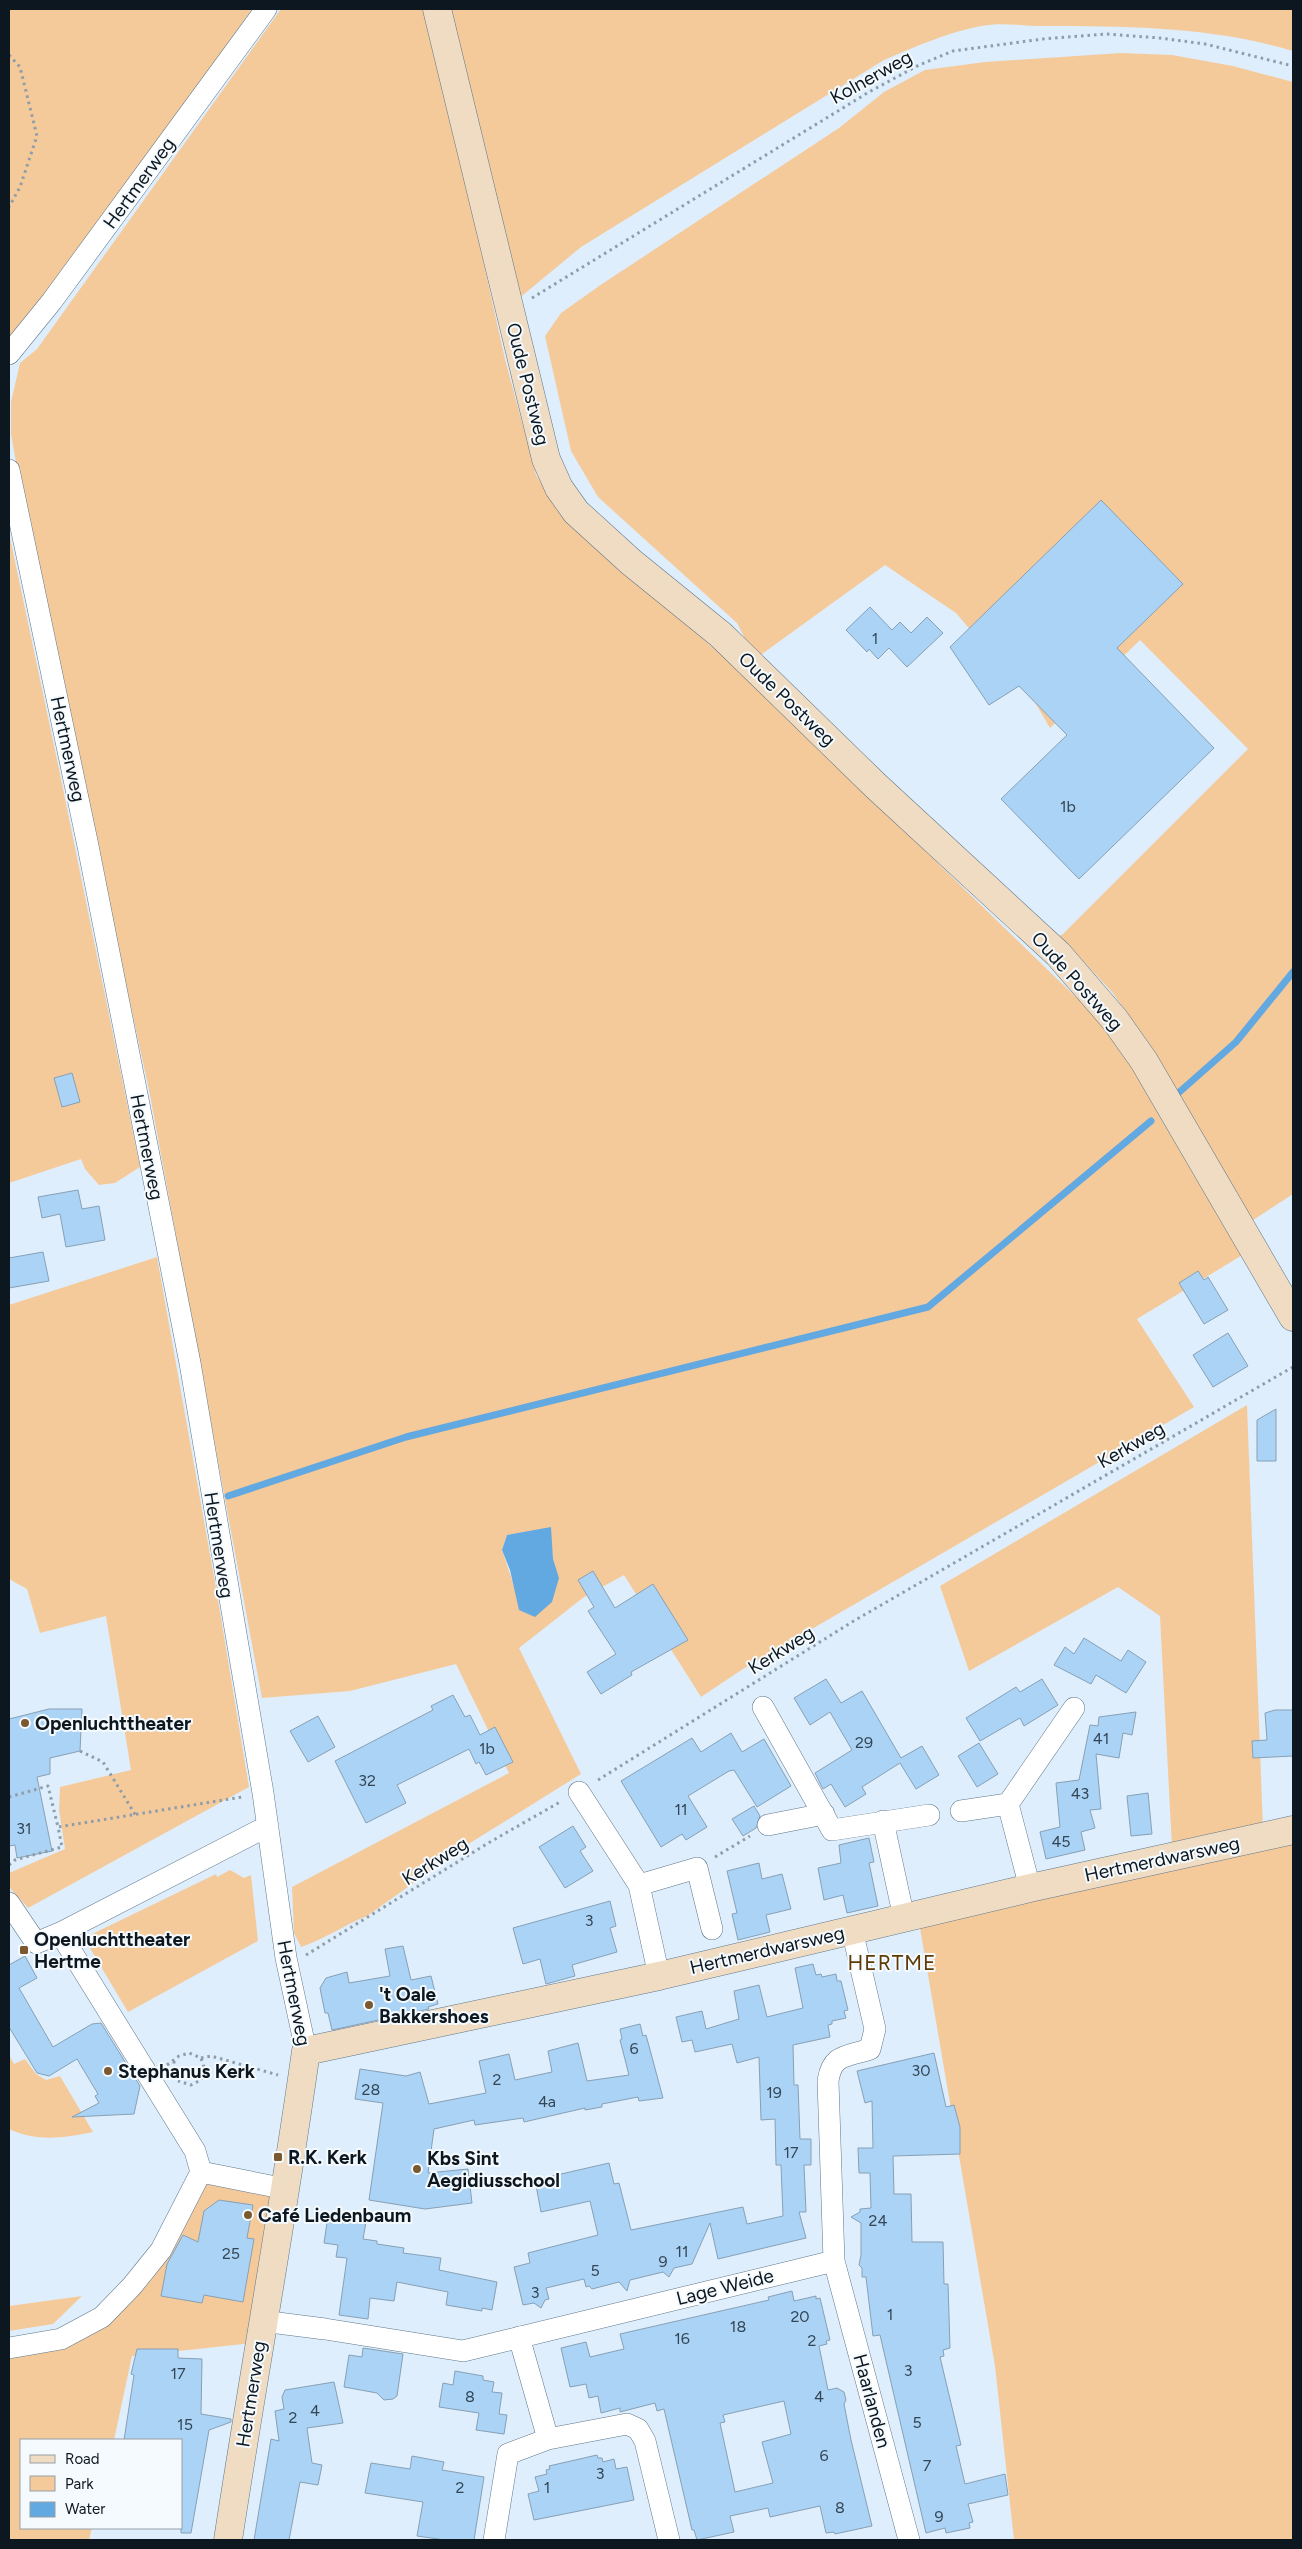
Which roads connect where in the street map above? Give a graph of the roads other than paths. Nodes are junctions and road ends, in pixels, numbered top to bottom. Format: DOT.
graph roads {
  1 [pos="266,9"];
  2 [pos="437,9"];
  3 [pos="9,354"];
  4 [pos="9,470"];
  5 [pos="1293,1317"];
  6 [pos="763,1707"];
  7 [pos="1074,1708"];
  8 [pos="579,1792"];
  9 [pos="1008,1804"];
  10 [pos="962,1811"];
  11 [pos="824,1814"];
  12 [pos="929,1815"];
  13 [pos="883,1821"];
  14 [pos="768,1825"];
  15 [pos="268,1826"];
  16 [pos="1293,1830"];
  17 [pos="639,1885"];
  18 [pos="1030,1888"];
  19 [pos="9,1904"];
  20 [pos="904,1918"];
  21 [pos="712,1929"];
  22 [pos="852,1930"];
  23 [pos="60,1933"];
  24 [pos="659,1976"];
  25 [pos="306,2051"];
  26 [pos="201,2172"];
  27 [pos="286,2189"];
  28 [pos="834,2261"];
  29 [pos="262,2322"];
  30 [pos="519,2337"];
  31 [pos="9,2348"];
  32 [pos="548,2439"];
  33 [pos="228,2540"];
  34 [pos="494,2540"];
  35 [pos="669,2540"];
  36 [pos="909,2540"];
  1 -- 3 [label="street, Hertmerweg"];
  2 -- 5 [label="street, Oude Postweg"];
  4 -- 15 [label="street, Hertmerweg"];
  6 -- 11 [label="street"];
  7 -- 9 [label="street"];
  8 -- 17 [label="street"];
  9 -- 10 [label="street"];
  9 -- 18 [label="street"];
  11 -- 13 [label="street"];
  11 -- 14 [label="street"];
  12 -- 13 [label="street"];
  13 -- 20 [label="street"];
  15 -- 23 [label="street"];
  15 -- 25 [label="street, Hertmerweg"];
  16 -- 18 [label="street, Hertmerdwarsweg"];
  17 -- 21 [label="street, Hertmerdwarsweg"];
  17 -- 24 [label="street"];
  18 -- 20 [label="street, Hertmerdwarsweg"];
  19 -- 23 [label="street"];
  20 -- 22 [label="street, Hertmerdwarsweg"];
  22 -- 24 [label="street, Hertmerdwarsweg"];
  22 -- 28 [label="street"];
  23 -- 26 [label="street"];
  24 -- 25 [label="street, Hertmerdwarsweg"];
  25 -- 27 [label="street, Hertmerweg"];
  26 -- 27 [label="street"];
  26 -- 31 [label="street"];
  27 -- 29 [label="street, Hertmerweg"];
  28 -- 30 [label="street, Lage Weide"];
  28 -- 36 [label="street, Haarlanden"];
  29 -- 30 [label="street, Lage Weide"];
  29 -- 33 [label="street, Hertmerweg"];
  30 -- 32 [label="street"];
  32 -- 34 [label="street"];
  32 -- 35 [label="street"];
}
